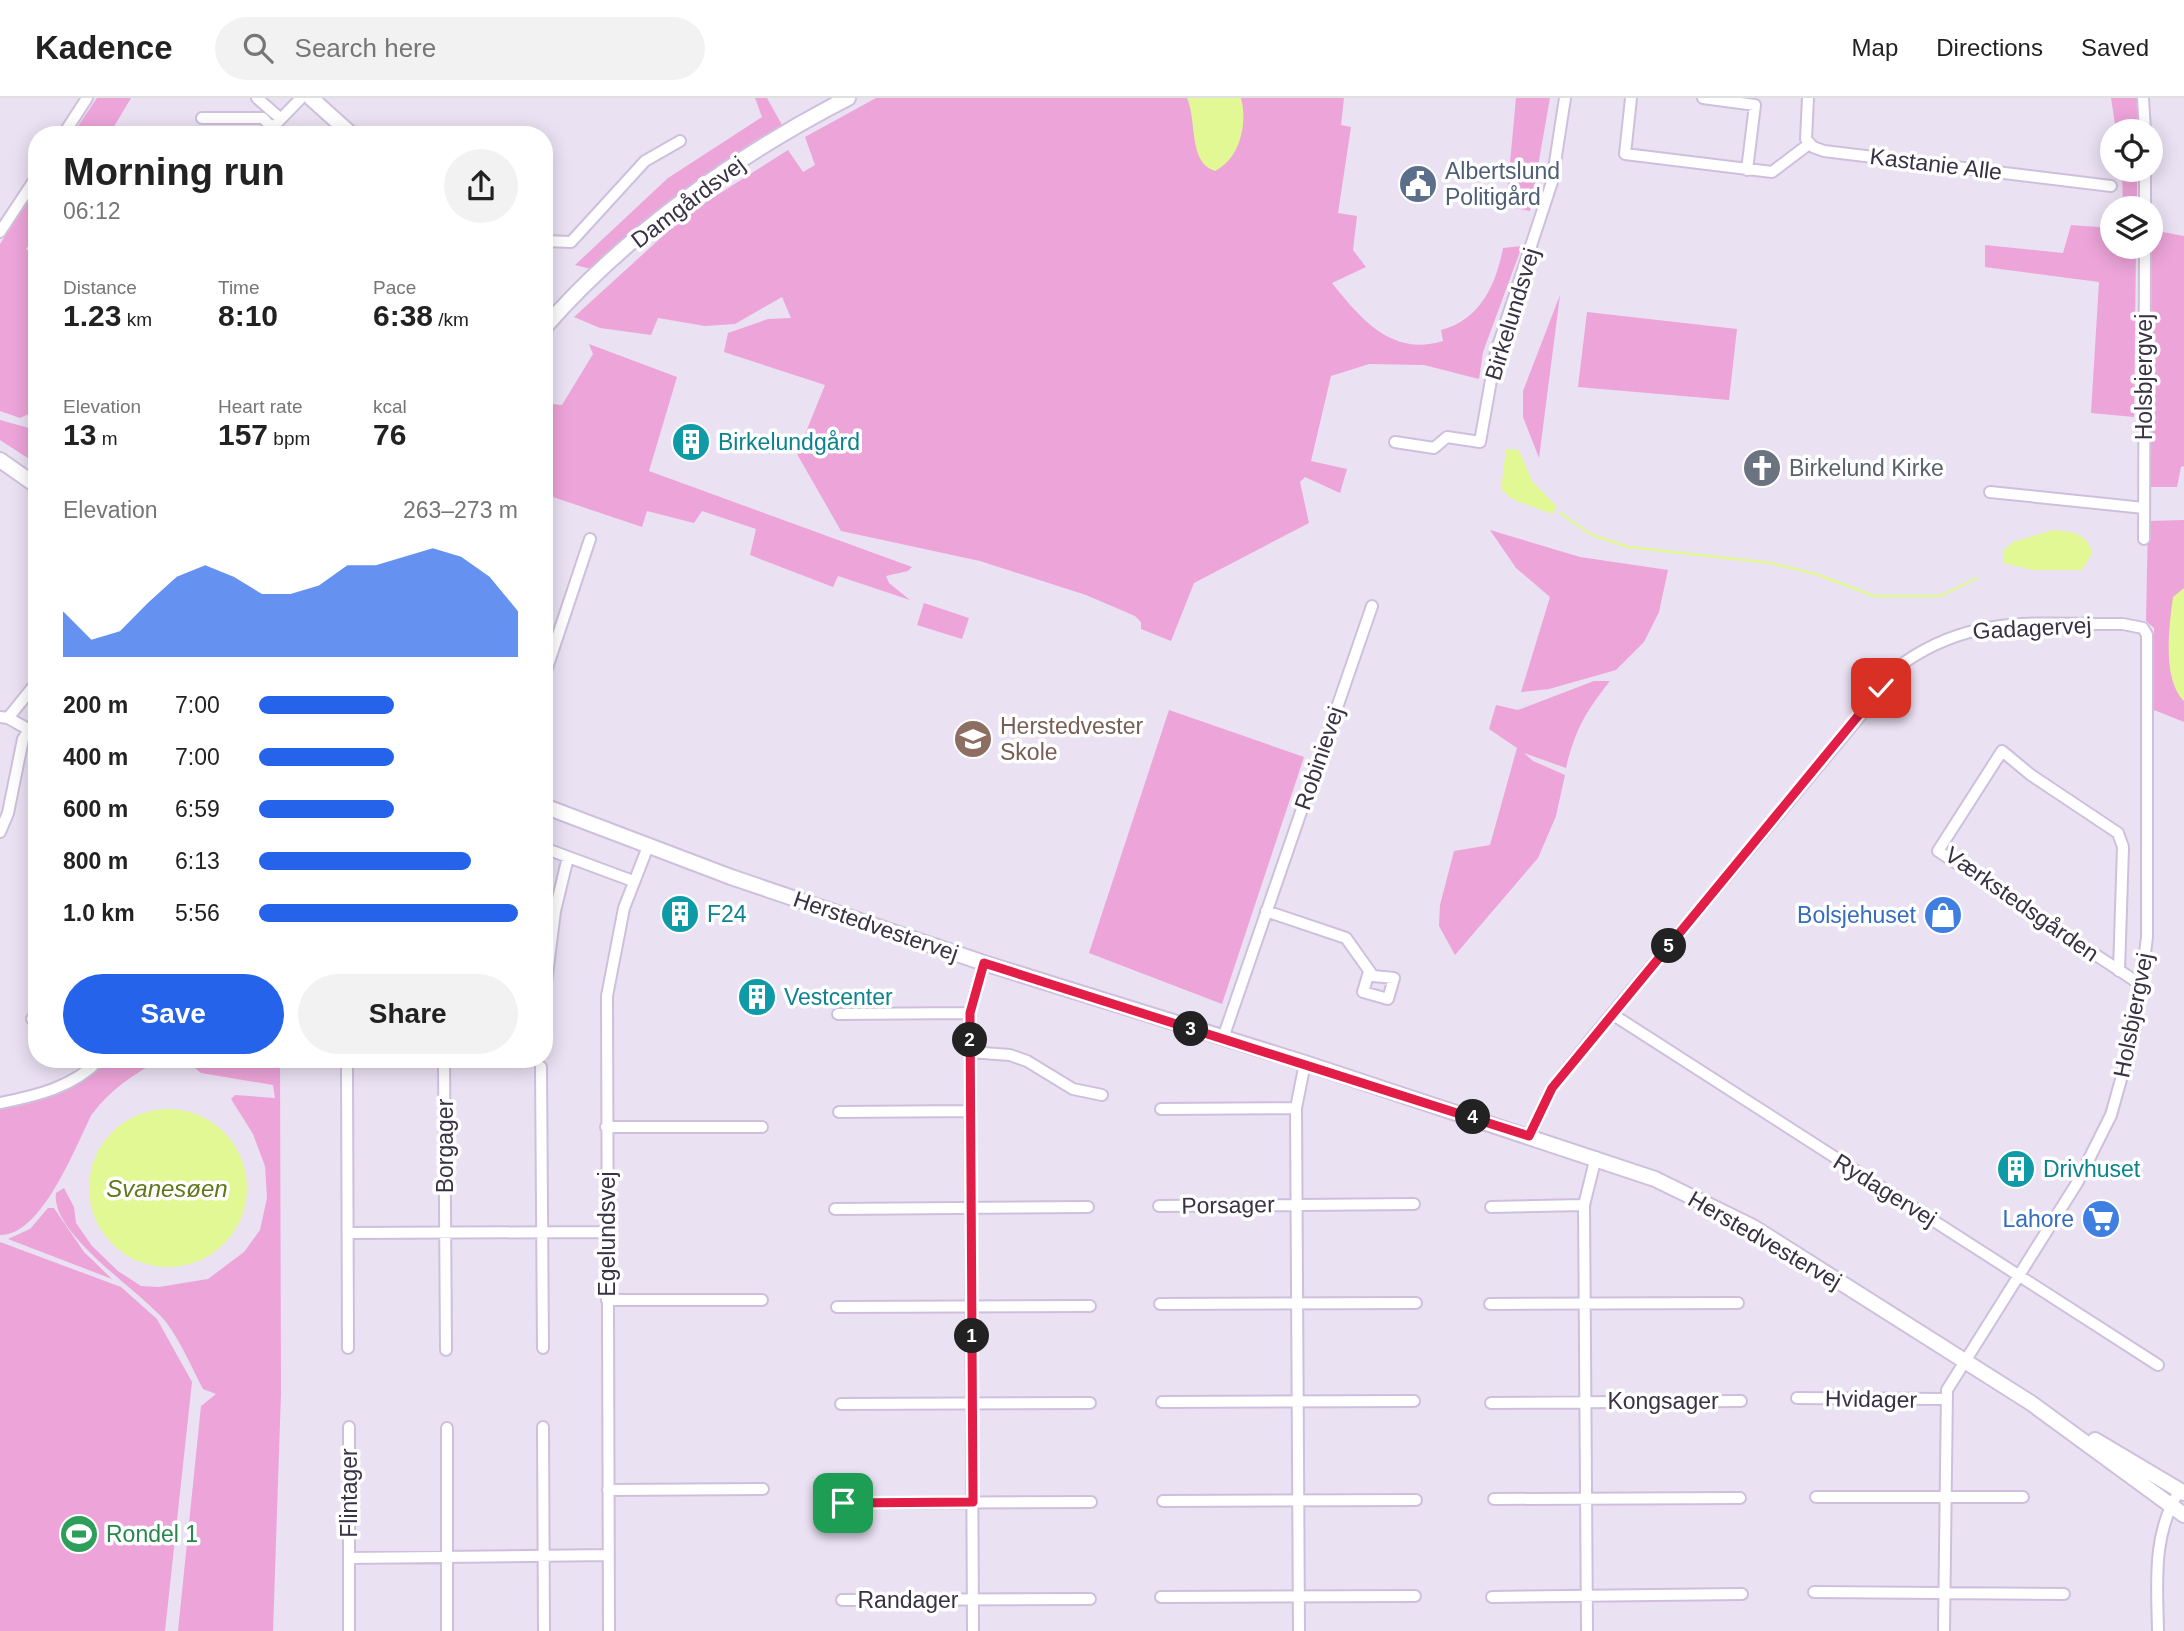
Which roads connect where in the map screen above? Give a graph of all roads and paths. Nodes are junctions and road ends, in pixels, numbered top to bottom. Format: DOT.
graph roads {
  1 [pos="87,98"];
  2 [pos="257,98"];
  3 [pos="301,98"];
  4 [pos="311,98"];
  5 [pos="848,98"];
  6 [pos="1565,98"];
  7 [pos="1631,98"];
  8 [pos="1703,98"];
  9 [pos="1808,98"];
  10 [pos="2143,98"];
  11 [pos="202,118"];
  12 [pos="281,119"];
  13 [pos="2144,119"];
  14 [pos="69,126"];
  15 [pos="267,126"];
  16 [pos="274,126"];
  17 [pos="342,126"];
  18 [pos="680,141"];
  19 [pos="1809,144"];
  20 [pos="1747,170"];
  21 [pos="2111,186"];
  22 [pos="28,190"];
  23 [pos="0,232"];
  24 [pos="553,242"];
  25 [pos="2145,259"];
  26 [pos="553,314"];
  27 [pos="1395,442"];
  28 [pos="0,460"];
  29 [pos="28,480"];
  30 [pos="1990,492"];
  31 [pos="2144,508"];
  32 [pos="590,539"];
  33 [pos="2144,539"];
  34 [pos="1372,606"];
  35 [pos="2143,628"];
  36 [pos="553,650"];
  37 [pos="28,692"];
  38 [pos="4,718"];
  39 [pos="28,730"];
  40 [pos="28,736"];
  41 [pos="553,809"];
  42 [pos="0,832"];
  43 [pos="649,844"];
  44 [pos="553,851"];
  45 [pos="568,857"];
  46 [pos="633,881"];
  47 [pos="1266,911"];
  48 [pos="553,927"];
  49 [pos="984,963"];
  50 [pos="2119,971"];
  51 [pos="1373,976"];
  52 [pos="2143,986"];
  53 [pos="970,1013"];
  54 [pos="838,1014"];
  55 [pos="1612,1014"];
  56 [pos="1223,1038"];
  57 [pos="970,1052"];
  58 [pos="1305,1063"];
  59 [pos="88,1068"];
  60 [pos="347,1068"];
  61 [pos="444,1068"];
  62 [pos="541,1068"];
  63 [pos="1102,1095"];
  64 [pos="0,1103"];
  65 [pos="1296,1108"];
  66 [pos="1161,1109"];
  67 [pos="971,1111"];
  68 [pos="839,1112"];
  69 [pos="606,1127"];
  70 [pos="762,1127"];
  71 [pos="1529,1136"];
  72 [pos="1596,1157"];
  73 [pos="1414,1204"];
  74 [pos="1298,1205"];
  75 [pos="1584,1205"];
  76 [pos="1159,1206"];
  77 [pos="1088,1207"];
  78 [pos="1491,1207"];
  79 [pos="971,1208"];
  80 [pos="835,1209"];
  81 [pos="542,1232"];
  82 [pos="606,1232"];
  83 [pos="348,1233"];
  84 [pos="445,1233"];
  85 [pos="2020,1274"];
  86 [pos="607,1300"];
  87 [pos="762,1300"];
  88 [pos="1583,1302"];
  89 [pos="1298,1303"];
  90 [pos="1416,1303"];
  91 [pos="1738,1303"];
  92 [pos="1160,1304"];
  93 [pos="1490,1304"];
  94 [pos="972,1306"];
  95 [pos="1090,1306"];
  96 [pos="837,1307"];
  97 [pos="348,1348"];
  98 [pos="543,1348"];
  99 [pos="446,1350"];
  100 [pos="1965,1362"];
  101 [pos="2158,1364"];
  102 [pos="1797,1398"];
  103 [pos="1944,1399"];
  104 [pos="1413,1401"];
  105 [pos="1741,1401"];
  106 [pos="1162,1402"];
  107 [pos="1298,1402"];
  108 [pos="1585,1402"];
  109 [pos="1090,1403"];
  110 [pos="1491,1403"];
  111 [pos="841,1404"];
  112 [pos="972,1404"];
  113 [pos="2048,1414"];
  114 [pos="349,1427"];
  115 [pos="544,1427"];
  116 [pos="447,1429"];
  117 [pos="763,1489"];
  118 [pos="608,1490"];
  119 [pos="2182,1491"];
  120 [pos="1816,1497"];
  121 [pos="1947,1497"];
  122 [pos="2022,1497"];
  123 [pos="1586,1498"];
  124 [pos="1740,1498"];
  125 [pos="1494,1499"];
  126 [pos="1299,1500"];
  127 [pos="1416,1500"];
  128 [pos="1163,1501"];
  129 [pos="973,1502"];
  130 [pos="1091,1502"];
  131 [pos="843,1503"];
  132 [pos="2170,1504"];
  133 [pos="2184,1515"];
  134 [pos="608,1555"];
  135 [pos="544,1557"];
  136 [pos="349,1558"];
  137 [pos="446,1558"];
  138 [pos="1814,1592"];
  139 [pos="1944,1593"];
  140 [pos="1742,1594"];
  141 [pos="2064,1594"];
  142 [pos="1415,1596"];
  143 [pos="1587,1596"];
  144 [pos="1161,1597"];
  145 [pos="1299,1597"];
  146 [pos="1492,1597"];
  147 [pos="1090,1599"];
  148 [pos="842,1600"];
  149 [pos="973,1600"];
  150 [pos="349,1631"];
  151 [pos="447,1631"];
  152 [pos="544,1631"];
  153 [pos="608,1631"];
  154 [pos="973,1631"];
  155 [pos="1299,1631"];
  156 [pos="1587,1631"];
  157 [pos="1944,1631"];
  158 [pos="2158,1631"];
  1 -- 14 [label="street"];
  2 -- 12 [label="street"];
  3 -- 12 [label="street"];
  4 -- 17 [label="street"];
  5 -- 26 [label="street, Damgårdsvej"];
  6 -- 27 [label="street, Birkelundsvej"];
  7 -- 20 [label="street"];
  8 -- 20 [label="street"];
  9 -- 19 [label="street"];
  10 -- 13 [label="street"];
  11 -- 15 [label="street"];
  12 -- 16 [label="street"];
  18 -- 24 [label="street"];
  19 -- 20 [label="street"];
  19 -- 21 [label="street, Kastanie Alle"];
  22 -- 23 [label="street"];
  25 -- 31 [label="street, Holsbjergvej"];
  28 -- 29 [label="street"];
  30 -- 31 [label="street"];
  31 -- 33 [label="street, Holsbjergvej"];
  32 -- 36 [label="street"];
  34 -- 47 [label="street, Robinievej"];
  35 -- 52 [label="street, Holsbjergvej"];
  35 -- 55 [label="street, Gadagervej"];
  37 -- 38 [label="street"];
  38 -- 39 [label="street"];
  40 -- 42 [label="street"];
  41 -- 43 [label="street, Herstedvestervej"];
  43 -- 46 [label="street, Egelundsvej"];
  43 -- 49 [label="street, Herstedvestervej"];
  44 -- 45 [label="street"];
  45 -- 46 [label="street"];
  45 -- 48 [label="street"];
  46 -- 69 [label="street, Egelundsvej"];
  47 -- 51 [label="street"];
  47 -- 56 [label="street, Robinievej"];
  49 -- 53 [label="street, Randager"];
  49 -- 56 [label="street, Herstedvestervej"];
  50 -- 50 [label="street, Værkstedsgården"];
  50 -- 52 [label="street, Værkstedsgården"];
  52 -- 85 [label="street, Holsbjergvej"];
  53 -- 54 [label="street"];
  53 -- 57 [label="street, Randager"];
  55 -- 71 [label="street, Gadagervej"];
  55 -- 85 [label="street, Rydagervej"];
  56 -- 58 [label="street, Herstedvestervej"];
  57 -- 63 [label="street"];
  57 -- 67 [label="street, Randager"];
  58 -- 65 [label="street, Porsager"];
  58 -- 71 [label="street, Herstedvestervej"];
  59 -- 64 [label="street"];
  60 -- 83 [label="street"];
  61 -- 84 [label="street, Borgager"];
  62 -- 81 [label="street"];
  65 -- 66 [label="street"];
  65 -- 74 [label="street, Porsager"];
  67 -- 68 [label="street"];
  67 -- 79 [label="street, Randager"];
  69 -- 70 [label="street"];
  69 -- 82 [label="street, Egelundsvej"];
  71 -- 72 [label="street, Herstedvestervej"];
  72 -- 75 [label="street, Kongsager"];
  72 -- 100 [label="street, Herstedvestervej"];
  73 -- 74 [label="street, Porsager"];
  74 -- 76 [label="street, Porsager"];
  74 -- 89 [label="street, Porsager"];
  75 -- 78 [label="street"];
  75 -- 88 [label="street, Kongsager"];
  77 -- 79 [label="street"];
  79 -- 80 [label="street"];
  79 -- 94 [label="street, Randager"];
  81 -- 82 [label="street"];
  81 -- 84 [label="street"];
  81 -- 98 [label="street"];
  82 -- 86 [label="street, Egelundsvej"];
  83 -- 84 [label="street"];
  83 -- 97 [label="street"];
  84 -- 99 [label="street, Borgager"];
  85 -- 100 [label="street, Holsbjergvej"];
  85 -- 101 [label="street, Rydagervej"];
  86 -- 87 [label="street"];
  86 -- 118 [label="street, Egelundsvej"];
  88 -- 91 [label="street"];
  88 -- 93 [label="street"];
  88 -- 108 [label="street, Kongsager"];
  89 -- 90 [label="street"];
  89 -- 92 [label="street"];
  89 -- 107 [label="street, Porsager"];
  94 -- 95 [label="street"];
  94 -- 96 [label="street"];
  94 -- 112 [label="street, Randager"];
  100 -- 103 [label="street, Hvidager"];
  100 -- 113 [label="street, Herstedvestervej"];
  102 -- 103 [label="street, Hvidager"];
  103 -- 121 [label="street, Hvidager"];
  104 -- 107 [label="street"];
  105 -- 108 [label="street, Kongsager"];
  106 -- 107 [label="street"];
  107 -- 126 [label="street, Porsager"];
  108 -- 110 [label="street, Kongsager"];
  108 -- 123 [label="street, Kongsager"];
  109 -- 112 [label="street"];
  111 -- 112 [label="street"];
  112 -- 129 [label="street, Randager"];
  113 -- 119 [label="street, Herstedvestervej"];
  113 -- 132 [label="street, Herstedvestervej"];
  114 -- 136 [label="street, Flintager"];
  115 -- 135 [label="street"];
  116 -- 137 [label="street"];
  117 -- 118 [label="street"];
  118 -- 134 [label="street, Egelundsvej"];
  119 -- 132 [label="street"];
  120 -- 121 [label="street"];
  121 -- 122 [label="street"];
  121 -- 139 [label="street, Hvidager"];
  123 -- 124 [label="street"];
  123 -- 125 [label="street"];
  123 -- 143 [label="street, Kongsager"];
  126 -- 127 [label="street"];
  126 -- 128 [label="street"];
  126 -- 145 [label="street, Porsager"];
  129 -- 130 [label="street"];
  129 -- 131 [label="street"];
  129 -- 149 [label="street, Randager"];
  132 -- 133 [label="street, Herstedvestervej"];
  132 -- 158 [label="street"];
  134 -- 135 [label="street, Flintager"];
  134 -- 153 [label="street, Egelundsvej"];
  135 -- 137 [label="street, Flintager"];
  135 -- 152 [label="street"];
  136 -- 137 [label="street, Flintager"];
  136 -- 150 [label="street, Flintager"];
  137 -- 151 [label="street"];
  138 -- 139 [label="street"];
  139 -- 141 [label="street"];
  139 -- 157 [label="street, Hvidager"];
  140 -- 143 [label="street"];
  142 -- 145 [label="street"];
  143 -- 146 [label="street"];
  143 -- 156 [label="street, Kongsager"];
  144 -- 145 [label="street"];
  145 -- 155 [label="street, Porsager"];
  147 -- 149 [label="street, Randager"];
  148 -- 149 [label="street, Randager"];
  149 -- 154 [label="street, Randager"];
}
